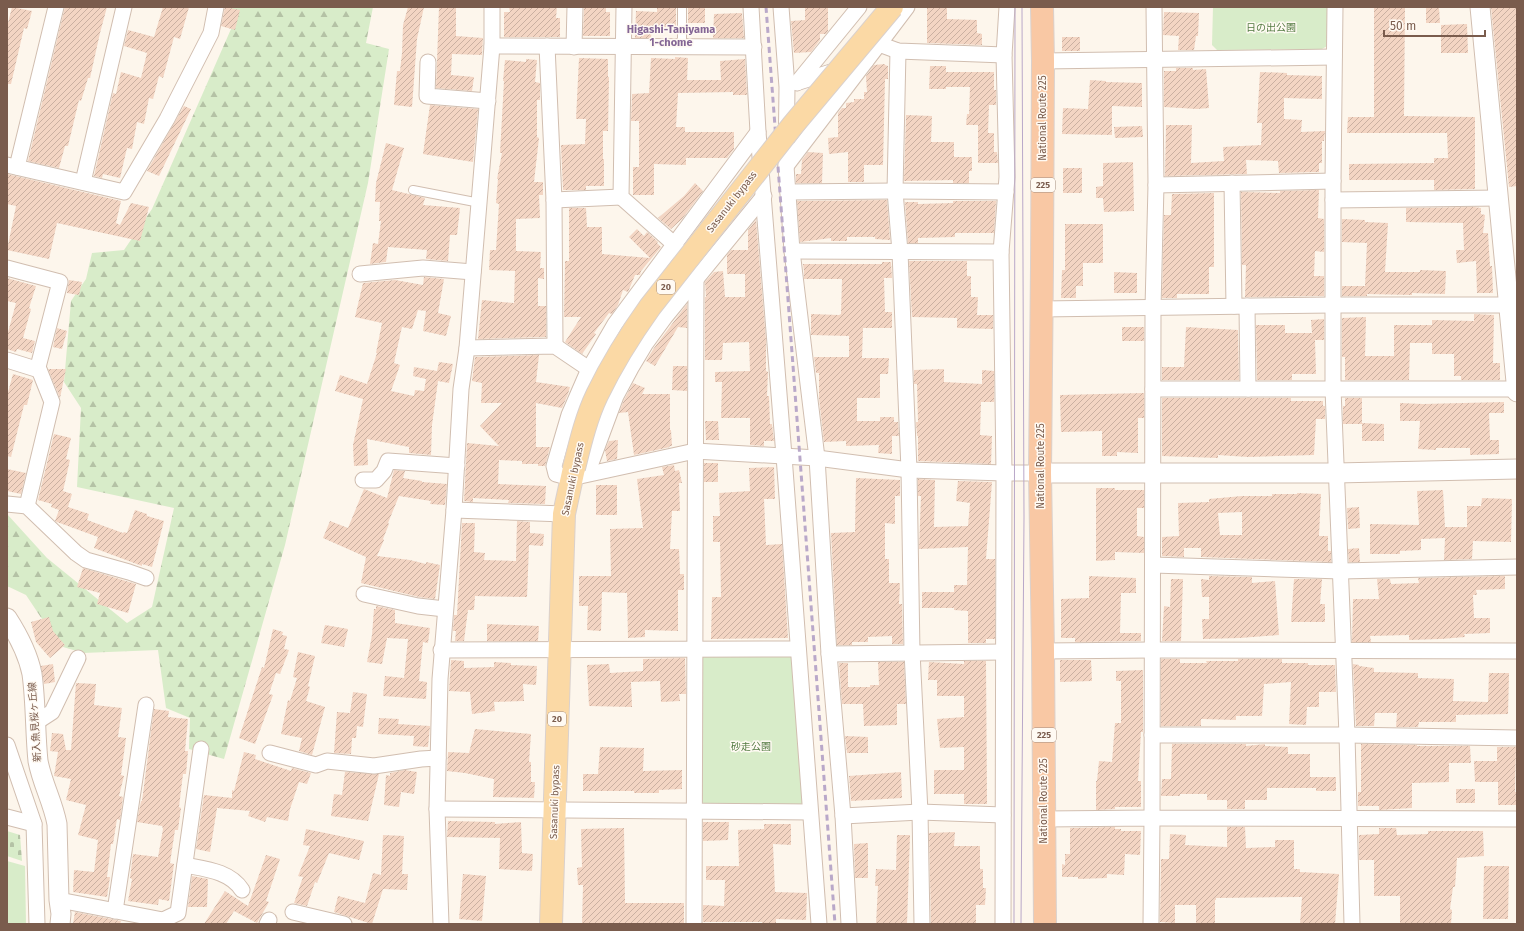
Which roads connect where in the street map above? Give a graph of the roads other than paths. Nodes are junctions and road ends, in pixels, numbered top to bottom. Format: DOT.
graph roads {
  1 [pos="56,7"];
  2 [pos="124,7"];
  3 [pos="216,7"];
  4 [pos="492,7"];
  5 [pos="575,7"];
  6 [pos="624,7"];
  7 [pos="682,7"];
  8 [pos="751,7"];
  9 [pos="781,7"];
  10 [pos="859,7"];
  11 [pos="877,7"];
  12 [pos="892,7"];
  13 [pos="907,7"];
  14 [pos="1007,7"];
  15 [pos="1042,7"];
  16 [pos="1154,7"];
  17 [pos="1335,7"];
  18 [pos="1480,7"];
  19 [pos="879,44"];
  20 [pos="492,46"];
  21 [pos="547,46"];
  22 [pos="574,47"];
  23 [pos="624,47"];
  24 [pos="682,47"];
  25 [pos="754,47"];
  26 [pos="898,51"];
  27 [pos="1004,55"];
  28 [pos="1334,57"];
  29 [pos="1155,60"];
  30 [pos="1043,61"];
  31 [pos="428,62"];
  32 [pos="866,62"];
  33 [pos="793,84"];
  34 [pos="488,102"];
  35 [pos="793,125"];
  36 [pos="758,132"];
  37 [pos="12,166"];
  38 [pos="786,166"];
  39 [pos="1333,181"];
  40 [pos="83,182"];
  41 [pos="1232,183"];
  42 [pos="1156,185"];
  43 [pos="413,190"];
  44 [pos="895,191"];
  45 [pos="788,192"];
  46 [pos="1006,192"];
  47 [pos="764,196"];
  48 [pos="622,197"];
  49 [pos="1499,198"];
  50 [pos="554,200"];
  51 [pos="1334,200"];
  52 [pos="480,203"];
  53 [pos="674,244"];
  54 [pos="792,251"];
  55 [pos="900,252"];
  56 [pos="1002,252"];
  57 [pos="7,268"];
  58 [pos="473,272"];
  59 [pos="360,274"];
  60 [pos="696,279"];
  61 [pos="1333,305"];
  62 [pos="1513,305"];
  63 [pos="1240,306"];
  64 [pos="1153,308"];
  65 [pos="1042,309"];
  66 [pos="555,346"];
  67 [pos="467,348"];
  68 [pos="7,360"];
  69 [pos="589,369"];
  70 [pos="39,370"];
  71 [pos="1517,388"];
  72 [pos="1153,389"];
  73 [pos="1248,389"];
  74 [pos="1333,389"];
  75 [pos="1517,392"];
  76 [pos="695,451"];
  77 [pos="784,456"];
  78 [pos="817,458"];
  79 [pos="457,466"];
  80 [pos="908,470"];
  81 [pos="1517,470"];
  82 [pos="572,473"];
  83 [pos="1040,473"];
  84 [pos="1153,473"];
  85 [pos="1336,473"];
  86 [pos="1004,474"];
  87 [pos="363,480"];
  88 [pos="7,504"];
  89 [pos="27,506"];
  90 [pos="454,510"];
  91 [pos="564,514"];
  92 [pos="1153,565"];
  93 [pos="1517,567"];
  94 [pos="1341,572"];
  95 [pos="146,578"];
  96 [pos="364,594"];
  97 [pos="445,609"];
  98 [pos="7,618"];
  99 [pos="798,648"];
  100 [pos="559,649"];
  101 [pos="695,649"];
  102 [pos="442,650"];
  103 [pos="1152,650"];
  104 [pos="1043,651"];
  105 [pos="1344,651"];
  106 [pos="1517,651"];
  107 [pos="912,652"];
  108 [pos="1003,652"];
  109 [pos="829,654"];
  110 [pos="78,658"];
  111 [pos="146,706"];
  112 [pos="35,723"];
  113 [pos="1152,735"];
  114 [pos="1347,735"];
  115 [pos="1517,738"];
  116 [pos="7,745"];
  117 [pos="202,749"];
  118 [pos="270,753"];
  119 [pos="438,758"];
  120 [pos="437,809"];
  121 [pos="554,810"];
  122 [pos="695,811"];
  123 [pos="810,812"];
  124 [pos="920,812"];
  125 [pos="1003,815"];
  126 [pos="843,816"];
  127 [pos="7,817"];
  128 [pos="1152,818"];
  129 [pos="1044,819"];
  130 [pos="1348,819"];
  131 [pos="1517,819"];
  132 [pos="34,824"];
  133 [pos="185,865"];
  134 [pos="242,890"];
  135 [pos="59,900"];
  136 [pos="115,911"];
  137 [pos="293,912"];
  138 [pos="37,924"];
  139 [pos="60,924"];
  140 [pos="344,924"];
  141 [pos="441,924"];
  142 [pos="551,924"];
  143 [pos="694,924"];
  144 [pos="819,924"];
  145 [pos="849,924"];
  146 [pos="922,924"];
  147 [pos="1003,924"];
  148 [pos="1045,924"];
  149 [pos="1151,924"];
  150 [pos="1352,924"];
  1 -- 37 [label="street"];
  2 -- 40 [label="street"];
  3 -- 40 [label="street"];
  4 -- 20 [label="street"];
  5 -- 22 [label="street"];
  6 -- 23 [label="street"];
  7 -- 24 [label="lane"];
  8 -- 25 [label="street"];
  9 -- 33 [label="street"];
  10 -- 33 [label="street"];
  11 -- 35 [label="main road, Sasanuki bypass / 20, bridge"];
  12 -- 35 [label="main road, Sasanuki bypass / 20, bridge"];
  13 -- 19 [label="street"];
  14 -- 27 [label="street"];
  15 -- 30 [label="highway, National Route 225 / 225"];
  16 -- 29 [label="street"];
  17 -- 28 [label="street"];
  18 -- 49 [label="street"];
  19 -- 26 [label="street"];
  19 -- 32 [label="street"];
  20 -- 21 [label="street"];
  20 -- 34 [label="street"];
  21 -- 22 [label="street"];
  21 -- 50 [label="street"];
  22 -- 23 [label="street"];
  23 -- 24 [label="street"];
  23 -- 48 [label="street"];
  24 -- 25 [label="street"];
  25 -- 36 [label="street"];
  26 -- 27 [label="street"];
  26 -- 44 [label="street"];
  27 -- 46 [label="street"];
  28 -- 29 [label="street"];
  28 -- 39 [label="street"];
  29 -- 30 [label="street"];
  29 -- 42 [label="street"];
  30 -- 65 [label="highway, National Route 225 / 225"];
  31 -- 34 [label="street"];
  32 -- 33 [label="street"];
  32 -- 38 [label="street"];
  33 -- 38 [label="street"];
  34 -- 52 [label="street"];
  35 -- 82 [label="main road, Sasanuki bypass / 20, bridge"];
  36 -- 47 [label="street"];
  36 -- 53 [label="street"];
  37 -- 40 [label="street"];
  38 -- 45 [label="street"];
  39 -- 41 [label="street"];
  39 -- 51 [label="street"];
  41 -- 42 [label="street"];
  41 -- 63 [label="street"];
  42 -- 64 [label="street"];
  43 -- 52 [label="lane"];
  44 -- 45 [label="street"];
  44 -- 46 [label="street"];
  44 -- 55 [label="street"];
  45 -- 54 [label="street"];
  46 -- 56 [label="street"];
  47 -- 60 [label="street"];
  47 -- 77 [label="street"];
  48 -- 50 [label="street"];
  48 -- 53 [label="street"];
  49 -- 51 [label="street"];
  49 -- 62 [label="street"];
  50 -- 66 [label="street"];
  51 -- 61 [label="street"];
  52 -- 58 [label="street"];
  53 -- 60 [label="street"];
  53 -- 69 [label="street"];
  54 -- 55 [label="street"];
  54 -- 78 [label="street"];
  55 -- 56 [label="street"];
  55 -- 80 [label="street"];
  56 -- 86 [label="street"];
  57 -- 70 [label="street"];
  58 -- 59 [label="street"];
  58 -- 67 [label="street"];
  60 -- 76 [label="street"];
  60 -- 82 [label="street"];
  61 -- 62 [label="street"];
  61 -- 63 [label="street"];
  61 -- 74 [label="street"];
  62 -- 71 [label="street"];
  63 -- 64 [label="street"];
  63 -- 73 [label="street"];
  64 -- 65 [label="street"];
  64 -- 72 [label="street"];
  65 -- 83 [label="highway, National Route 225 / 225"];
  66 -- 67 [label="street"];
  66 -- 69 [label="street"];
  67 -- 79 [label="street"];
  68 -- 70 [label="street"];
  69 -- 82 [label="street"];
  70 -- 89 [label="street"];
  71 -- 74 [label="street"];
  71 -- 75 [label="street"];
  72 -- 73 [label="street"];
  72 -- 84 [label="street"];
  73 -- 74 [label="street"];
  74 -- 85 [label="street"];
  76 -- 77 [label="street"];
  76 -- 82 [label="street"];
  76 -- 101 [label="street"];
  77 -- 78 [label="street"];
  77 -- 99 [label="street"];
  78 -- 80 [label="street"];
  78 -- 109 [label="street"];
  79 -- 87 [label="street"];
  79 -- 90 [label="street"];
  80 -- 86 [label="street"];
  80 -- 107 [label="street"];
  81 -- 85 [label="street"];
  82 -- 91 [label="main road, Sasanuki bypass / 20"];
  83 -- 84 [label="street"];
  83 -- 86 [label="street"];
  83 -- 104 [label="highway, National Route 225 / 225"];
  84 -- 85 [label="street"];
  84 -- 92 [label="street"];
  85 -- 94 [label="street"];
  86 -- 108 [label="street"];
  88 -- 89 [label="street"];
  89 -- 95 [label="street"];
  90 -- 91 [label="street"];
  90 -- 97 [label="street"];
  91 -- 100 [label="main road, Sasanuki bypass / 20"];
  92 -- 94 [label="street"];
  92 -- 103 [label="street"];
  93 -- 94 [label="street"];
  94 -- 105 [label="street"];
  96 -- 97 [label="street"];
  97 -- 102 [label="street"];
  98 -- 112 [label="street, 新入魚見桜ヶ丘線"];
  99 -- 101 [label="street"];
  99 -- 123 [label="street"];
  100 -- 101 [label="street"];
  100 -- 102 [label="street"];
  100 -- 121 [label="main road, Sasanuki bypass / 20"];
  101 -- 122 [label="street"];
  102 -- 119 [label="street"];
  103 -- 104 [label="street"];
  103 -- 105 [label="street"];
  103 -- 113 [label="street"];
  104 -- 129 [label="highway, National Route 225 / 225"];
  105 -- 106 [label="street"];
  105 -- 114 [label="street"];
  107 -- 108 [label="street"];
  107 -- 109 [label="street"];
  107 -- 124 [label="street"];
  108 -- 125 [label="street"];
  109 -- 126 [label="street"];
  110 -- 112 [label="street"];
  111 -- 136 [label="street"];
  112 -- 135 [label="street, 新入魚見桜ヶ丘線"];
  113 -- 114 [label="street"];
  113 -- 128 [label="street"];
  114 -- 115 [label="street"];
  114 -- 130 [label="street"];
  116 -- 132 [label="street"];
  117 -- 133 [label="street"];
  118 -- 119 [label="street"];
  119 -- 120 [label="street"];
  120 -- 121 [label="street"];
  120 -- 141 [label="street"];
  121 -- 122 [label="street"];
  121 -- 142 [label="main road, Sasanuki bypass / 20"];
  122 -- 123 [label="street"];
  122 -- 143 [label="street"];
  123 -- 144 [label="street"];
  124 -- 125 [label="street"];
  124 -- 126 [label="street"];
  124 -- 146 [label="street"];
  125 -- 147 [label="street"];
  126 -- 145 [label="street"];
  127 -- 132 [label="street"];
  128 -- 129 [label="street"];
  128 -- 130 [label="street"];
  128 -- 149 [label="street"];
  129 -- 148 [label="highway, National Route 225 / 225"];
  130 -- 131 [label="street"];
  130 -- 150 [label="street"];
  132 -- 138 [label="street"];
  133 -- 134 [label="street"];
  133 -- 136 [label="street"];
  135 -- 136 [label="street"];
  135 -- 139 [label="street, 新入魚見桜ヶ丘線"];
  137 -- 140 [label="street"];
}
